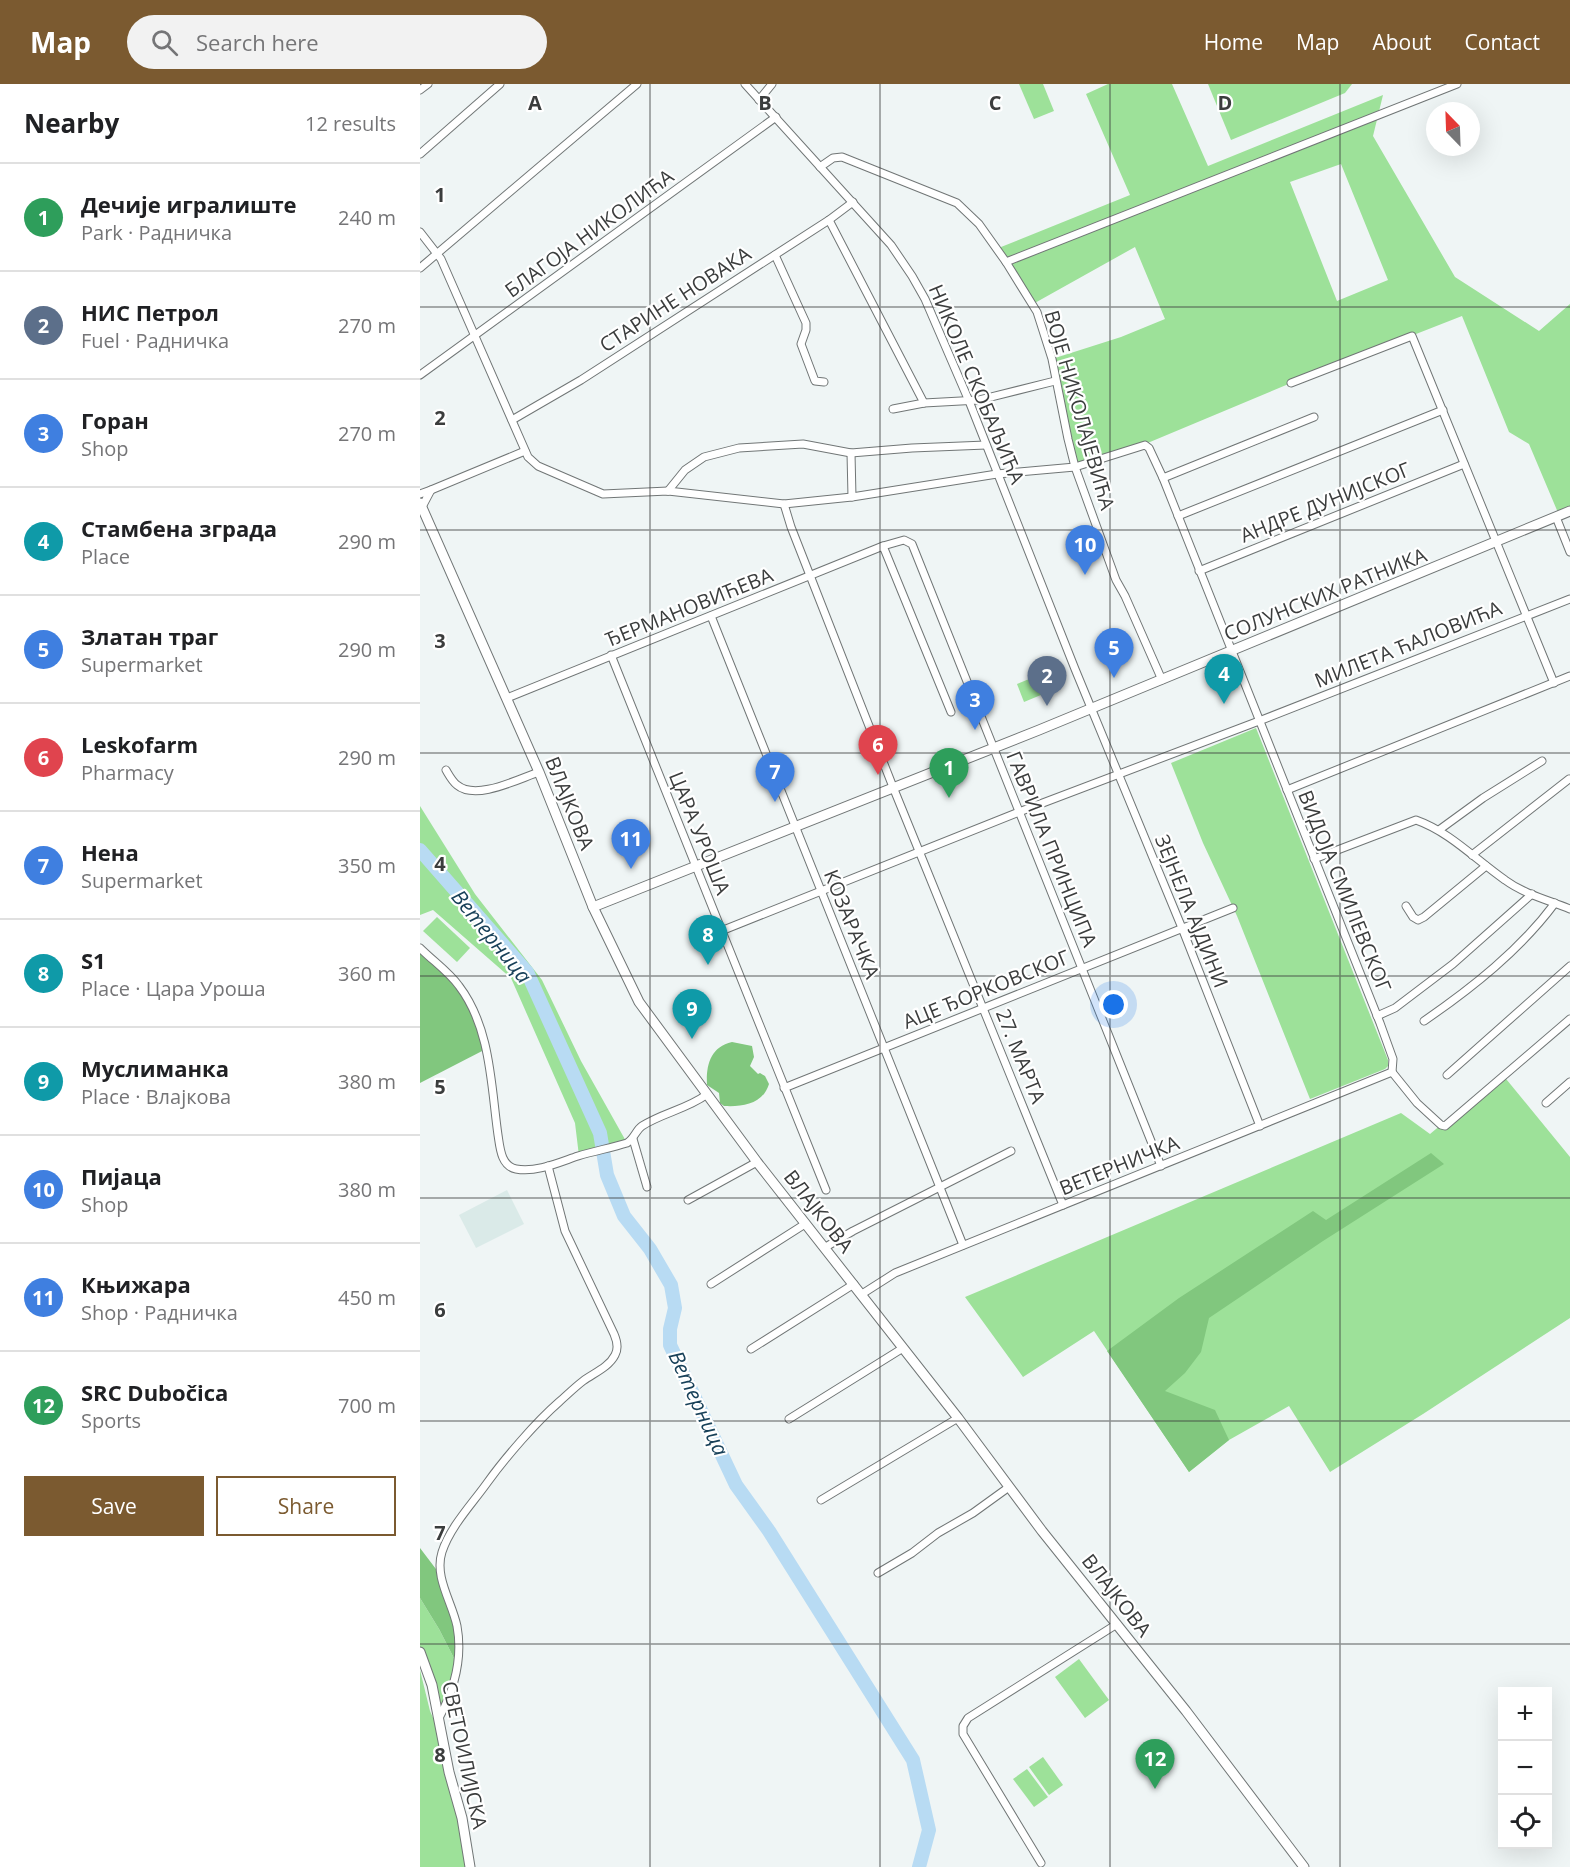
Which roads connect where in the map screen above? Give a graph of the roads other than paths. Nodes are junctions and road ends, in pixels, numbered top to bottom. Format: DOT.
graph roads {
  1 [pos="428,84"];
  2 [pos="500,84"];
  3 [pos="637,84"];
  4 [pos="745,84"];
  5 [pos="772,84"];
  6 [pos="1457,84"];
  7 [pos="420,90"];
  8 [pos="759,100"];
  9 [pos="776,117"];
  10 [pos="420,154"];
  11 [pos="820,167"];
  12 [pos="853,202"];
  13 [pos="829,220"];
  14 [pos="420,232"];
  15 [pos="437,253"];
  16 [pos="775,255"];
  17 [pos="1006,262"];
  18 [pos="420,268"];
  19 [pos="474,335"];
  20 [pos="420,375"];
  21 [pos="1055,381"];
  22 [pos="824,382"];
  23 [pos="1292,383"];
  24 [pos="969,401"];
  25 [pos="924,403"];
  26 [pos="893,409"];
  27 [pos="1443,410"];
  28 [pos="1314,417"];
  29 [pos="512,420"];
  30 [pos="986,445"];
  31 [pos="525,451"];
  32 [pos="851,453"];
  33 [pos="1464,464"];
  34 [pos="1075,467"];
  35 [pos="998,474"];
  36 [pos="1163,478"];
  37 [pos="431,490"];
  38 [pos="668,491"];
  39 [pos="420,494"];
  40 [pos="852,496"];
  41 [pos="784,504"];
  42 [pos="421,506"];
  43 [pos="1570,511"];
  44 [pos="1178,516"];
  45 [pos="1556,517"];
  46 [pos="1497,543"];
  47 [pos="912,544"];
  48 [pos="883,546"];
  49 [pos="1570,552"];
  50 [pos="1199,571"];
  51 [pos="810,576"];
  52 [pos="1570,598"];
  53 [pos="1527,614"];
  54 [pos="711,616"];
  55 [pos="1231,652"];
  56 [pos="611,656"];
  57 [pos="1570,676"];
  58 [pos="1162,680"];
  59 [pos="1554,683"];
  60 [pos="507,698"];
  61 [pos="1092,708"];
  62 [pos="951,712"];
  63 [pos="1259,721"];
  64 [pos="994,747"];
  65 [pos="1542,761"];
  66 [pos="446,770"];
  67 [pos="539,772"];
  68 [pos="1119,774"];
  69 [pos="1569,779"];
  70 [pos="893,787"];
  71 [pos="1287,790"];
  72 [pos="1019,812"];
  73 [pos="795,825"];
  74 [pos="1439,830"];
  75 [pos="921,852"];
  76 [pos="1472,855"];
  77 [pos="1314,859"];
  78 [pos="694,866"];
  79 [pos="1486,866"];
  80 [pos="821,891"];
  81 [pos="1532,894"];
  82 [pos="1555,903"];
  83 [pos="1406,906"];
  84 [pos="593,907"];
  85 [pos="1233,908"];
  86 [pos="1570,909"];
  87 [pos="1182,928"];
  88 [pos="721,931"];
  89 [pos="420,948"];
  90 [pos="1570,966"];
  91 [pos="1082,968"];
  92 [pos="984,1007"];
  93 [pos="1377,1017"];
  94 [pos="1570,1019"];
  95 [pos="1424,1022"];
  96 [pos="884,1048"];
  97 [pos="1392,1072"];
  98 [pos="1448,1075"];
  99 [pos="1570,1082"];
  100 [pos="784,1088"];
  101 [pos="706,1095"];
  102 [pos="1546,1104"];
  103 [pos="1260,1126"];
  104 [pos="630,1141"];
  105 [pos="1011,1152"];
  106 [pos="757,1162"];
  107 [pos="548,1166"];
  108 [pos="1161,1166"];
  109 [pos="647,1187"];
  110 [pos="940,1188"];
  111 [pos="826,1190"];
  112 [pos="688,1200"];
  113 [pos="1063,1205"];
  114 [pos="806,1224"];
  115 [pos="963,1245"];
  116 [pos="824,1248"];
  117 [pos="711,1284"];
  118 [pos="854,1284"];
  119 [pos="861,1294"];
  120 [pos="752,1348"];
  121 [pos="903,1348"];
  122 [pos="958,1418"];
  123 [pos="789,1419"];
  124 [pos="1009,1488"];
  125 [pos="821,1500"];
  126 [pos="879,1572"];
  127 [pos="1117,1624"];
  128 [pos="420,1653"];
  129 [pos="439,1718"];
  130 [pos="1041,1863"];
  131 [pos="470,1867"];
  132 [pos="1304,1867"];
  1 -- 7 [label="street"];
  2 -- 10 [label="street"];
  3 -- 15 [label="street"];
  4 -- 8 [label="street, НИКОЛЕ СКОБАЉИЋА"];
  5 -- 8 [label="street"];
  6 -- 17 [label="street"];
  8 -- 9 [label="street, НИКОЛЕ СКОБАЉИЋА"];
  9 -- 11 [label="street, НИКОЛЕ СКОБАЉИЋА"];
  9 -- 19 [label="street, БЛАГОЈА НИКОЛИЋА"];
  11 -- 12 [label="street, НИКОЛЕ СКОБАЉИЋА"];
  11 -- 17 [label="street, ВОЈЕ НИКОЛАЈЕВИЋА"];
  12 -- 13 [label="street, СТАРИНЕ НОВАКА"];
  12 -- 24 [label="street, НИКОЛЕ СКОБАЉИЋА"];
  13 -- 16 [label="street, СТАРИНЕ НОВАКА"];
  13 -- 25 [label="street"];
  14 -- 15 [label="street"];
  15 -- 18 [label="street"];
  15 -- 19 [label="street"];
  16 -- 22 [label="street"];
  16 -- 29 [label="street, СТАРИНЕ НОВАКА"];
  17 -- 21 [label="street, ВОЈЕ НИКОЛАЈЕВИЋА"];
  19 -- 20 [label="street, БЛАГОЈА НИКОЛИЋА"];
  19 -- 29 [label="street"];
  21 -- 24 [label="street"];
  21 -- 34 [label="street, ВОЈЕ НИКОЛАЈЕВИЋА"];
  23 -- 27 [label="street"];
  24 -- 25 [label="street"];
  24 -- 30 [label="street, НИКОЛЕ СКОБАЉИЋА"];
  25 -- 26 [label="street"];
  27 -- 33 [label="street"];
  27 -- 44 [label="street"];
  28 -- 36 [label="street"];
  29 -- 31 [label="street"];
  30 -- 32 [label="street"];
  30 -- 35 [label="street, НИКОЛЕ СКОБАЉИЋА"];
  31 -- 37 [label="street"];
  31 -- 38 [label="street"];
  32 -- 38 [label="street"];
  32 -- 40 [label="street"];
  33 -- 46 [label="street"];
  33 -- 50 [label="street, АНДРЕ ДУНИЈСКОГ"];
  34 -- 35 [label="street"];
  34 -- 36 [label="street, ВИДОЈА СМИЛЕВСКОГ"];
  34 -- 58 [label="street, ВОЈЕ НИКОЛАЈЕВИЋА"];
  35 -- 40 [label="street"];
  35 -- 61 [label="street, НИКОЛЕ СКОБАЉИЋА"];
  36 -- 44 [label="street, ВИДОЈА СМИЛЕВСКОГ"];
  37 -- 39 [label="street"];
  37 -- 42 [label="street"];
  38 -- 41 [label="street"];
  40 -- 41 [label="street"];
  41 -- 51 [label="street, 27. МАРТА"];
  42 -- 60 [label="main road, ВЛАЈКОВА"];
  43 -- 45 [label="main road, СОЛУНСКИХ РАТНИКА"];
  44 -- 50 [label="street, ВИДОЈА СМИЛЕВСКОГ"];
  45 -- 46 [label="main road, СОЛУНСКИХ РАТНИКА"];
  45 -- 49 [label="street"];
  46 -- 53 [label="street"];
  46 -- 55 [label="main road, СОЛУНСКИХ РАТНИКА"];
  47 -- 48 [label="street, ЂЕРМАНОВИЋЕВА"];
  47 -- 64 [label="street, ГАВРИЛА ПРИНЦИПА"];
  48 -- 51 [label="street, ЂЕРМАНОВИЋЕВА"];
  48 -- 62 [label="street"];
  50 -- 55 [label="street, ВИДОЈА СМИЛЕВСКОГ"];
  51 -- 54 [label="street, ЂЕРМАНОВИЋЕВА"];
  51 -- 70 [label="street, 27. МАРТА"];
  52 -- 53 [label="street, МИЛЕТА ЋАЛОВИЋА"];
  53 -- 59 [label="street"];
  53 -- 63 [label="street, МИЛЕТА ЋАЛОВИЋА"];
  54 -- 56 [label="street, ЂЕРМАНОВИЋЕВА"];
  54 -- 73 [label="street, КОЗАРАЧКА"];
  55 -- 58 [label="main road, СОЛУНСКИХ РАТНИКА"];
  55 -- 63 [label="street, ВИДОЈА СМИЛЕВСКОГ"];
  56 -- 60 [label="street, ЂЕРМАНОВИЋЕВА"];
  56 -- 78 [label="street, ЦАРА УРОША"];
  57 -- 59 [label="street"];
  58 -- 61 [label="main road, СОЛУНСКИХ РАТНИКА"];
  59 -- 71 [label="street"];
  60 -- 67 [label="main road, ВЛАЈКОВА"];
  61 -- 64 [label="main road, СОЛУНСКИХ РАТНИКА"];
  61 -- 68 [label="street, ЗЕЈНЕЛА АЈДИНИ"];
  63 -- 68 [label="street, МИЛЕТА ЋАЛОВИЋА"];
  63 -- 71 [label="street, ВИДОЈА СМИЛЕВСКОГ"];
  64 -- 70 [label="main road, СОЛУНСКИХ РАТНИКА"];
  64 -- 72 [label="street, ГАВРИЛА ПРИНЦИПА"];
  65 -- 74 [label="street"];
  66 -- 67 [label="street"];
  67 -- 84 [label="main road, ВЛАЈКОВА"];
  68 -- 72 [label="street, МИЛЕТА ЋАЛОВИЋА"];
  68 -- 87 [label="street, ЗЕЈНЕЛА АЈДИНИ"];
  69 -- 76 [label="street"];
  70 -- 73 [label="main road, СОЛУНСКИХ РАТНИКА"];
  70 -- 75 [label="street, 27. МАРТА"];
  71 -- 77 [label="street, ВИДОЈА СМИЛЕВСКОГ"];
  72 -- 75 [label="street, МИЛЕТА ЋАЛОВИЋА"];
  72 -- 91 [label="street, ГАВРИЛА ПРИНЦИПА"];
  73 -- 78 [label="main road, СОЛУНСКИХ РАТНИКА"];
  73 -- 80 [label="street, КОЗАРАЧКА"];
  74 -- 76 [label="street"];
  74 -- 77 [label="street"];
  75 -- 80 [label="street, МИЛЕТА ЋАЛОВИЋА"];
  75 -- 92 [label="street, 27. МАРТА"];
  76 -- 79 [label="street"];
  77 -- 93 [label="street, ВИДОЈА СМИЛЕВСКОГ"];
  78 -- 84 [label="main road, СОЛУНСКИХ РАТНИКА"];
  78 -- 88 [label="street, ЦАРА УРОША"];
  79 -- 81 [label="street"];
  79 -- 83 [label="street"];
  80 -- 88 [label="street, МИЛЕТА ЋАЛОВИЋА"];
  80 -- 96 [label="street, КОЗАРАЧКА"];
  81 -- 82 [label="street"];
  81 -- 93 [label="street"];
  82 -- 86 [label="street"];
  82 -- 95 [label="street"];
  84 -- 101 [label="main road, ВЛАЈКОВА"];
  85 -- 87 [label="street, АЦЕ ЂОРКОВСКОГ"];
  87 -- 91 [label="street, АЦЕ ЂОРКОВСКОГ"];
  87 -- 103 [label="street, ЗЕЈНЕЛА АЈДИНИ"];
  88 -- 100 [label="street, ЦАРА УРОША"];
  89 -- 107 [label="street"];
  90 -- 98 [label="street"];
  91 -- 92 [label="street, АЦЕ ЂОРКОВСКОГ"];
  91 -- 108 [label="street, ГАВРИЛА ПРИНЦИПА"];
  92 -- 96 [label="street, АЦЕ ЂОРКОВСКОГ"];
  92 -- 113 [label="street, 27. МАРТА"];
  93 -- 97 [label="street, ВИДОЈА СМИЛЕВСКОГ"];
  94 -- 97 [label="street, ВИДОЈА СМИЛЕВСКОГ"];
  96 -- 100 [label="street, АЦЕ ЂОРКОВСКОГ"];
  96 -- 110 [label="street, КОЗАРАЧКА"];
  97 -- 103 [label="street, ВЕТЕРНИЧКА"];
  99 -- 102 [label="street"];
  100 -- 111 [label="street, ЦАРА УРОША"];
  101 -- 104 [label="street"];
  101 -- 106 [label="main road, ВЛАЈКОВА"];
  103 -- 108 [label="street, ВЕТЕРНИЧКА"];
  104 -- 107 [label="street"];
  104 -- 109 [label="street"];
  105 -- 110 [label="street"];
  106 -- 112 [label="street"];
  106 -- 114 [label="main road, ВЛАЈКОВА"];
  107 -- 129 [label="street"];
  108 -- 113 [label="street, ВЕТЕРНИЧКА"];
  110 -- 115 [label="street, КОЗАРАЧКА"];
  110 -- 116 [label="street"];
  113 -- 115 [label="street, ВЕТЕРНИЧКА"];
  114 -- 116 [label="main road, ВЛАЈКОВА"];
  114 -- 117 [label="street"];
  115 -- 119 [label="street, ВЕТЕРНИЧКА"];
  116 -- 118 [label="main road, ВЛАЈКОВА"];
  118 -- 119 [label="main road, ВЛАЈКОВА"];
  118 -- 120 [label="street"];
  119 -- 121 [label="main road, ВЛАЈКОВА"];
  121 -- 122 [label="main road, ВЛАЈКОВА"];
  121 -- 123 [label="street"];
  122 -- 124 [label="main road, ВЛАЈКОВА"];
  122 -- 125 [label="street"];
  124 -- 126 [label="street"];
  124 -- 127 [label="main road, ВЛАЈКОВА"];
  127 -- 130 [label="street"];
  127 -- 132 [label="main road, ВЛАЈКОВА"];
  128 -- 129 [label="main road, СВЕТОИЛИЈСКА"];
  129 -- 131 [label="main road, СВЕТОИЛИЈСКА"];
}
